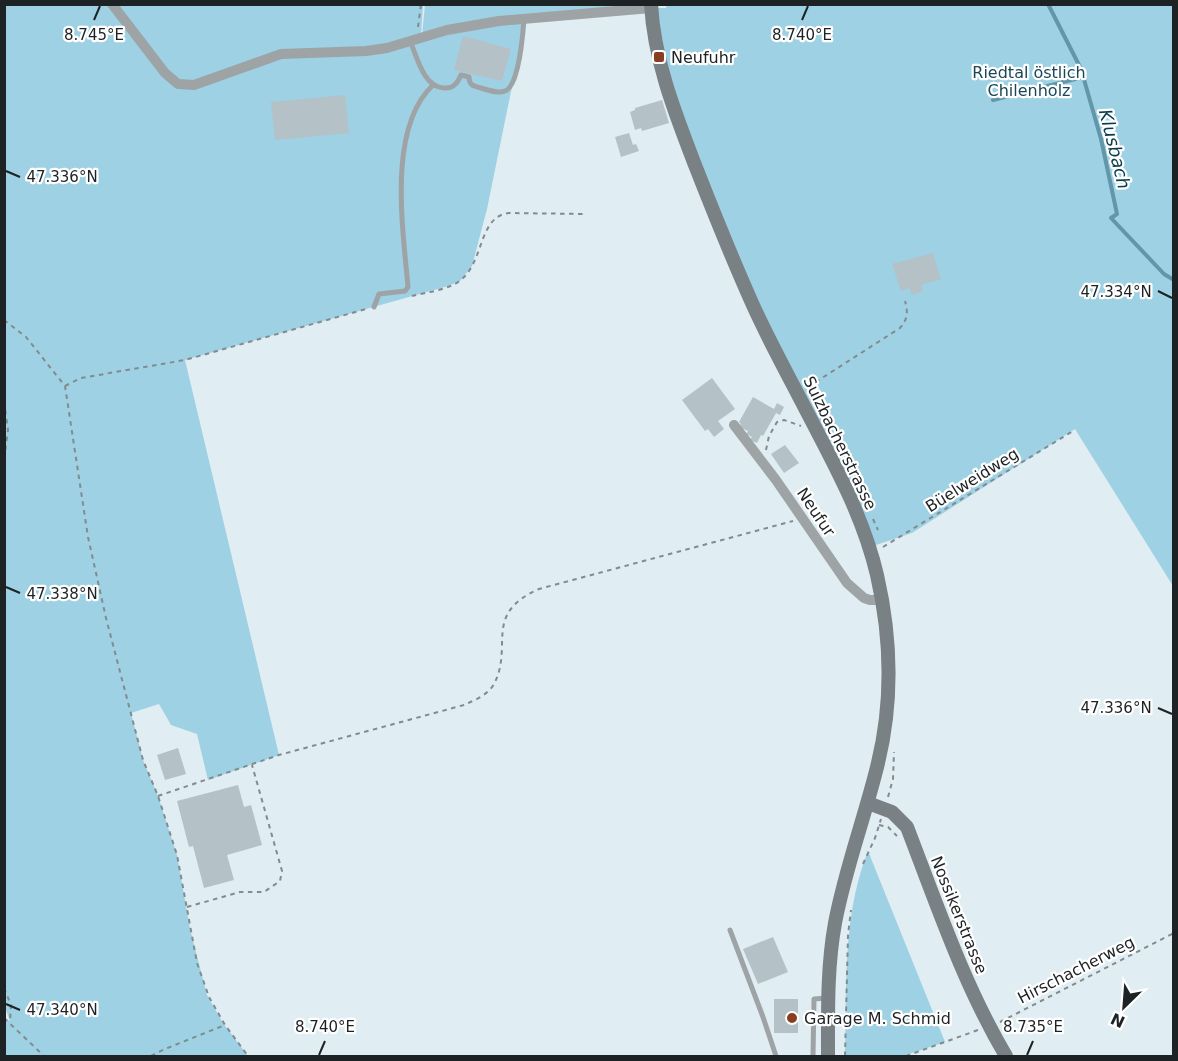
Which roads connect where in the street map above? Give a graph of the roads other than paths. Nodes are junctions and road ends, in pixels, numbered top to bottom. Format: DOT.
graph roads {
  1 [pos="112,4"];
  2 [pos="651,6"];
  3 [pos="524,19"];
  4 [pos="413,40"];
  5 [pos="433,85"];
  6 [pos="374,307"];
  7 [pos="734,426"];
  8 [pos="882,600"];
  9 [pos="868,803"];
  10 [pos="730,930"];
  11 [pos="828,998"];
  12 [pos="776,1056"];
  13 [pos="813,1056"];
  14 [pos="828,1056"];
  15 [pos="1006,1056"];
  1 -- 4 [label="street"];
  2 -- 3 [label="street"];
  2 -- 8 [label="street, Sulzbacherstrasse"];
  3 -- 4 [label="street"];
  3 -- 5 [label="lane"];
  4 -- 5 [label="lane"];
  5 -- 6 [label="lane"];
  7 -- 8 [label="street, Neufur"];
  8 -- 9 [label="street, Sulzbacherstrasse"];
  9 -- 11 [label="street, Sulzbacherstrasse"];
  9 -- 15 [label="street, Nossikerstrasse"];
  10 -- 12 [label="lane"];
  11 -- 13 [label="lane"];
  11 -- 14 [label="street, Sulzbacherstrasse"];
}
